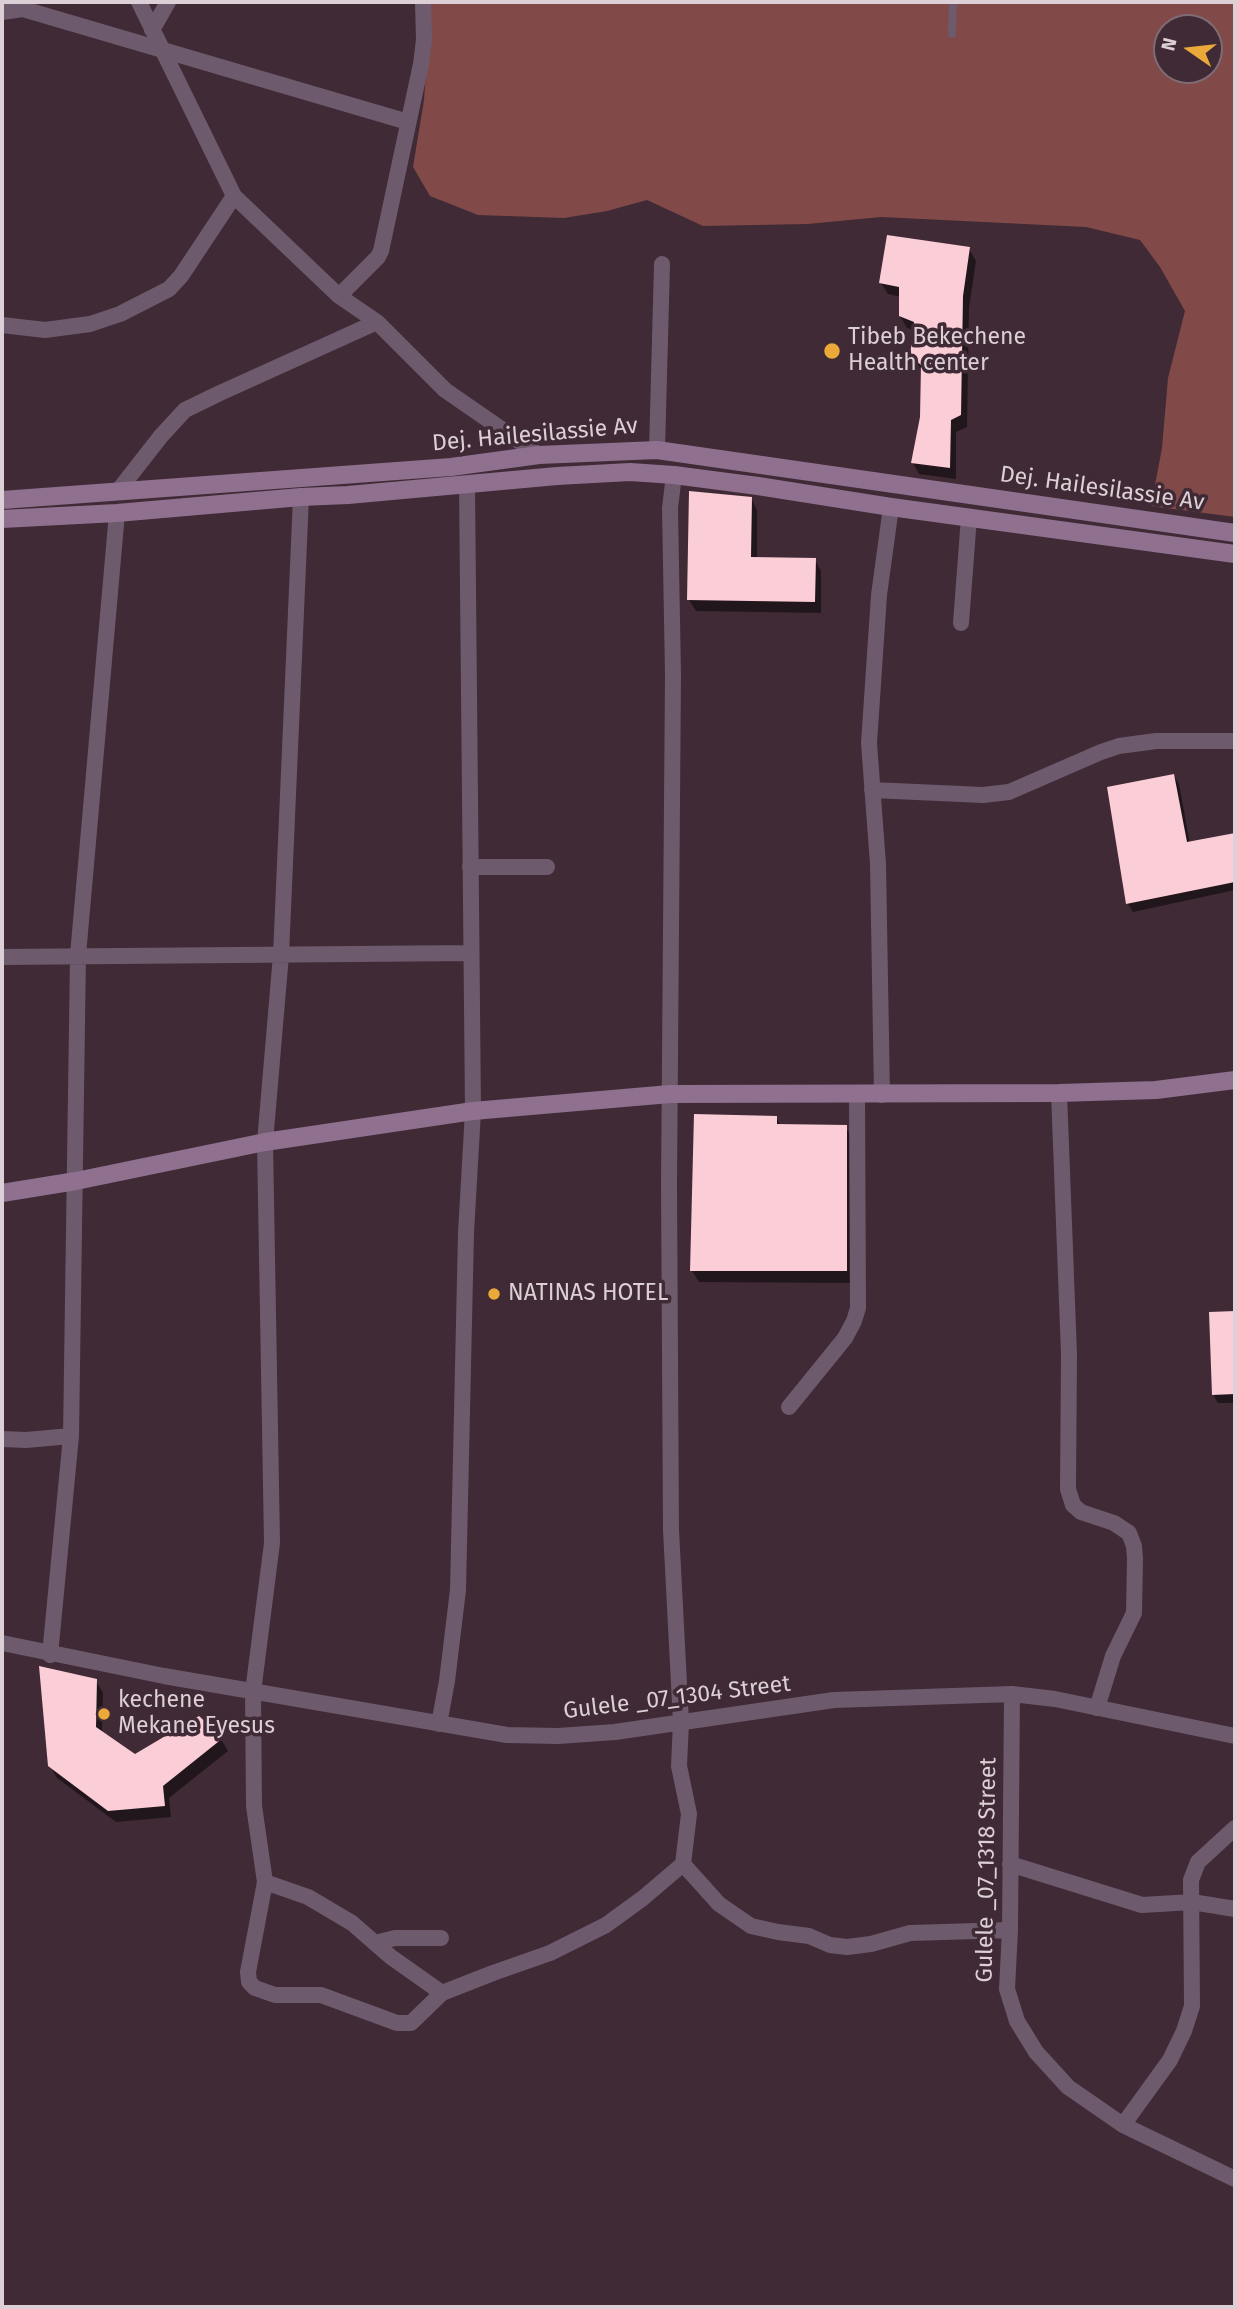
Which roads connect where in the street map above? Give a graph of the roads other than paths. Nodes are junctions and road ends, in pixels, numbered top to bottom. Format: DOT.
graph roads {
  1 [pos="139,2"];
  2 [pos="168,2"];
  3 [pos="423,2"];
  4 [pos="953,2"];
  5 [pos="2,12"];
  6 [pos="152,30"];
  7 [pos="952,34"];
  8 [pos="164,49"];
  9 [pos="408,122"];
  10 [pos="234,196"];
  11 [pos="662,264"];
  12 [pos="339,296"];
  13 [pos="377,322"];
  14 [pos="2,325"];
  15 [pos="657,450"];
  16 [pos="539,455"];
  17 [pos="674,475"];
  18 [pos="467,484"];
  19 [pos="118,491"];
  20 [pos="301,497"];
  21 [pos="2,500"];
  22 [pos="891,507"];
  23 [pos="117,513"];
  24 [pos="969,517"];
  25 [pos="2,519"];
  26 [pos="1235,533"];
  27 [pos="1235,554"];
  28 [pos="961,623"];
  29 [pos="1235,741"];
  30 [pos="872,790"];
  31 [pos="470,867"];
  32 [pos="547,867"];
  33 [pos="471,953"];
  34 [pos="78,955"];
  35 [pos="281,955"];
  36 [pos="2,957"];
  37 [pos="1235,1080"];
  38 [pos="1059,1093"];
  39 [pos="670,1094"];
  40 [pos="857,1094"];
  41 [pos="882,1094"];
  42 [pos="473,1111"];
  43 [pos="265,1142"];
  44 [pos="76,1181"];
  45 [pos="2,1193"];
  46 [pos="789,1408"];
  47 [pos="71,1436"];
  48 [pos="2,1439"];
  49 [pos="2,1643"];
  50 [pos="50,1654"];
  51 [pos="253,1692"];
  52 [pos="1012,1694"];
  53 [pos="1097,1708"];
  54 [pos="681,1722"];
  55 [pos="439,1724"];
  56 [pos="1235,1736"];
  57 [pos="1235,1828"];
  58 [pos="683,1864"];
  59 [pos="1010,1864"];
  60 [pos="265,1882"];
  61 [pos="1192,1902"];
  62 [pos="1235,1909"];
  63 [pos="1010,1930"];
  64 [pos="441,1938"];
  65 [pos="375,1943"];
  66 [pos="442,1993"];
  67 [pos="1123,2125"];
  68 [pos="1235,2179"];
  1 -- 6 [label="street"];
  2 -- 6 [label="street"];
  3 -- 9 [label="street"];
  4 -- 7 [label="lane"];
  5 -- 8 [label="street"];
  6 -- 8 [label="street"];
  8 -- 9 [label="street"];
  8 -- 10 [label="street"];
  9 -- 12 [label="street"];
  10 -- 12 [label="street"];
  10 -- 14 [label="street"];
  11 -- 15 [label="street"];
  12 -- 13 [label="street"];
  13 -- 16 [label="street"];
  13 -- 19 [label="street"];
  15 -- 16 [label="main road, Dej. Hailesilassie Av"];
  15 -- 26 [label="main road, Dej. Hailesilassie Av"];
  16 -- 19 [label="main road, Dej. Hailesilassie Av"];
  17 -- 18 [label="main road"];
  17 -- 22 [label="main road"];
  17 -- 39 [label="street"];
  18 -- 20 [label="main road"];
  18 -- 31 [label="street"];
  19 -- 21 [label="main road, Dej. Hailesilassie Av"];
  20 -- 23 [label="main road"];
  20 -- 35 [label="street"];
  22 -- 24 [label="main road"];
  22 -- 30 [label="street"];
  23 -- 25 [label="main road"];
  23 -- 34 [label="street"];
  24 -- 27 [label="main road"];
  24 -- 28 [label="street"];
  29 -- 30 [label="street"];
  30 -- 41 [label="street"];
  31 -- 32 [label="street"];
  31 -- 33 [label="street"];
  33 -- 35 [label="street"];
  33 -- 42 [label="street"];
  34 -- 35 [label="street"];
  34 -- 36 [label="street"];
  34 -- 44 [label="street"];
  35 -- 43 [label="street"];
  37 -- 38 [label="main road"];
  38 -- 41 [label="main road"];
  38 -- 53 [label="street"];
  39 -- 40 [label="main road"];
  39 -- 42 [label="main road"];
  39 -- 54 [label="street"];
  40 -- 41 [label="main road"];
  40 -- 46 [label="street"];
  42 -- 43 [label="main road"];
  42 -- 55 [label="street"];
  43 -- 44 [label="main road"];
  43 -- 51 [label="street"];
  44 -- 45 [label="main road"];
  44 -- 47 [label="street"];
  47 -- 48 [label="street"];
  47 -- 50 [label="street"];
  49 -- 50 [label="street, Gulele _07_1304 Street"];
  50 -- 51 [label="street, Gulele _07_1304 Street"];
  51 -- 55 [label="street, Gulele _07_1304 Street"];
  51 -- 60 [label="street"];
  52 -- 53 [label="street, Gulele _07_1304 Street"];
  52 -- 54 [label="street, Gulele _07_1304 Street"];
  52 -- 59 [label="street, Gulele _07_1318 Street"];
  53 -- 56 [label="street, Gulele _07_1304 Street"];
  54 -- 55 [label="street, Gulele _07_1304 Street"];
  54 -- 58 [label="street"];
  57 -- 61 [label="street"];
  58 -- 63 [label="street"];
  58 -- 66 [label="street"];
  59 -- 61 [label="street"];
  59 -- 63 [label="street, Gulele _07_1318 Street"];
  60 -- 65 [label="street"];
  60 -- 66 [label="street"];
  61 -- 62 [label="street"];
  61 -- 67 [label="street"];
  63 -- 67 [label="street, Gulele _07_1318 Street"];
  64 -- 65 [label="street"];
  65 -- 66 [label="street"];
  67 -- 68 [label="street, Gulele _07_1318 Street"];
}
